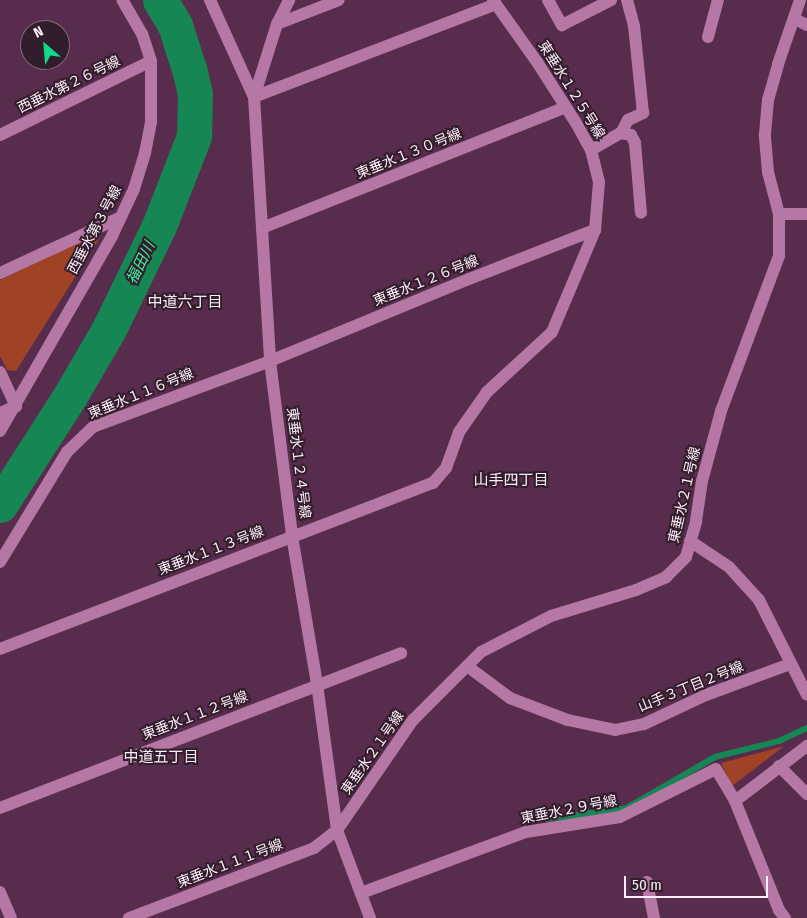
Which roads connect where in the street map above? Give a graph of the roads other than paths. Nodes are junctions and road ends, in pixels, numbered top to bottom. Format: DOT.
graph roads {
  1 [pos="122,0"];
  2 [pos="210,0"];
  3 [pos="289,0"];
  4 [pos="339,0"];
  5 [pos="548,0"];
  6 [pos="611,0"];
  7 [pos="627,0"];
  8 [pos="718,0"];
  9 [pos="800,0"];
  10 [pos="494,2"];
  11 [pos="795,19"];
  12 [pos="277,24"];
  13 [pos="807,25"];
  14 [pos="708,37"];
  15 [pos="151,61"];
  16 [pos="254,97"];
  17 [pos="566,107"];
  18 [pos="621,134"];
  19 [pos="0,135"];
  20 [pos="591,150"];
  21 [pos="640,213"];
  22 [pos="778,214"];
  23 [pos="807,214"];
  24 [pos="121,217"];
  25 [pos="262,228"];
  26 [pos="595,230"];
  27 [pos="0,273"];
  28 [pos="270,361"];
  29 [pos="0,372"];
  30 [pos="16,406"];
  31 [pos="0,413"];
  32 [pos="0,432"];
  33 [pos="433,483"];
  34 [pos="292,536"];
  35 [pos="690,541"];
  36 [pos="0,562"];
  37 [pos="0,649"];
  38 [pos="401,653"];
  39 [pos="790,664"];
  40 [pos="467,666"];
  41 [pos="318,684"];
  42 [pos="807,695"];
  43 [pos="807,746"];
  44 [pos="779,766"];
  45 [pos="807,794"];
  46 [pos="735,801"];
  47 [pos="0,808"];
  48 [pos="337,830"];
  49 [pos="647,882"];
  50 [pos="0,892"];
  51 [pos="361,893"];
  52 [pos="11,918"];
  53 [pos="129,918"];
  54 [pos="370,918"];
  55 [pos="654,918"];
  56 [pos="785,918"];
  1 -- 15 [label="street, 西垂水第３号線"];
  2 -- 16 [label="street"];
  3 -- 12 [label="street"];
  4 -- 12 [label="street"];
  5 -- 6 [label="street"];
  7 -- 18 [label="street"];
  8 -- 14 [label="street"];
  9 -- 11 [label="street, 東垂水２１号線"];
  10 -- 16 [label="street"];
  10 -- 17 [label="street, 東垂水１２５号線"];
  11 -- 13 [label="street"];
  11 -- 22 [label="street, 東垂水２１号線"];
  12 -- 16 [label="street"];
  15 -- 19 [label="street, 西垂水第２６号線"];
  15 -- 24 [label="street, 西垂水第３号線"];
  16 -- 25 [label="street, 東垂水１２４号線"];
  17 -- 20 [label="street, 東垂水１２５号線"];
  17 -- 25 [label="street, 東垂水１３０号線"];
  18 -- 20 [label="street"];
  18 -- 21 [label="street"];
  20 -- 26 [label="street, 東垂水１２５号線"];
  22 -- 23 [label="street"];
  22 -- 35 [label="street, 東垂水２１号線"];
  24 -- 27 [label="street"];
  24 -- 30 [label="street, 西垂水第３号線"];
  25 -- 28 [label="street, 東垂水１２４号線"];
  26 -- 28 [label="street, 東垂水１２６号線"];
  26 -- 33 [label="street, 東垂水１２５号線"];
  28 -- 34 [label="street, 東垂水１２４号線"];
  28 -- 36 [label="street, 東垂水１１６号線"];
  29 -- 30 [label="street"];
  30 -- 31 [label="street"];
  30 -- 32 [label="street, 西垂水第３号線"];
  33 -- 34 [label="street, 東垂水１１３号線"];
  34 -- 37 [label="street, 東垂水１１３号線"];
  34 -- 41 [label="street, 東垂水１２４号線"];
  35 -- 39 [label="street"];
  35 -- 40 [label="street, 東垂水２１号線"];
  38 -- 41 [label="street, 東垂水１１２号線"];
  39 -- 40 [label="street, 山手３丁目２号線"];
  39 -- 42 [label="street"];
  40 -- 48 [label="street, 東垂水２１号線"];
  41 -- 47 [label="street, 東垂水１１２号線"];
  41 -- 48 [label="street, 東垂水１２４号線"];
  43 -- 44 [label="street"];
  44 -- 45 [label="street"];
  44 -- 46 [label="street"];
  46 -- 51 [label="street, 東垂水２９号線"];
  46 -- 56 [label="street, 東垂水２９号線"];
  48 -- 51 [label="street, 東垂水１２４号線"];
  48 -- 53 [label="street, 東垂水１１１号線"];
  49 -- 55 [label="street"];
  50 -- 52 [label="street"];
  51 -- 54 [label="street, 東垂水１２４号線"];
}
